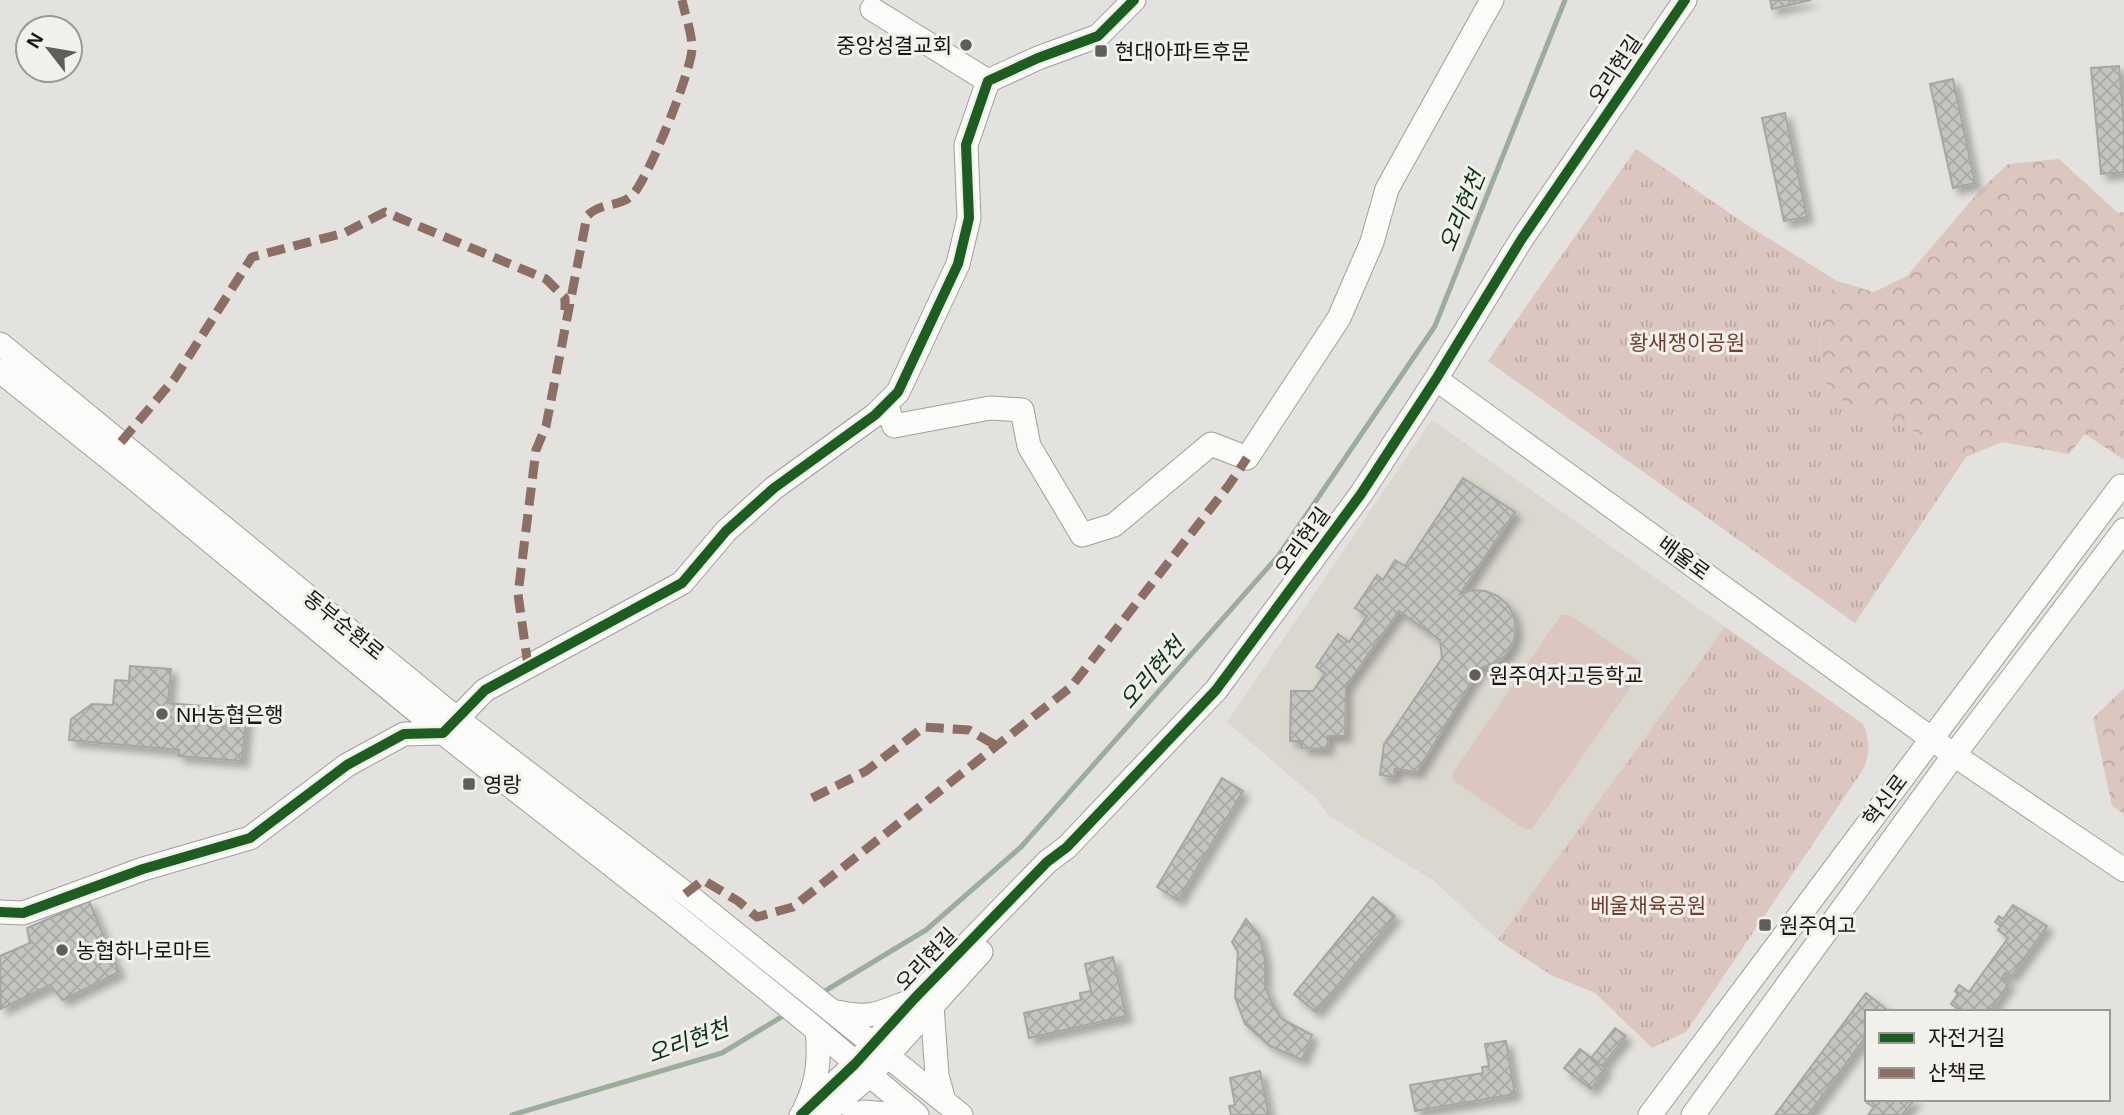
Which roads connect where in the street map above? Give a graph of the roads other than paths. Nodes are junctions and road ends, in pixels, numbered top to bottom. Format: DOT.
graph roads {
  1 [pos="1134,0"];
  2 [pos="1492,0"];
  3 [pos="1685,0"];
  4 [pos="872,9"];
  5 [pos="988,81"];
  6 [pos="0,344"];
  7 [pos="0,371"];
  8 [pos="1436,379"];
  9 [pos="886,404"];
  10 [pos="2121,486"];
  11 [pos="2124,530"];
  12 [pos="449,725"];
  13 [pos="1932,738"];
  14 [pos="1954,754"];
  15 [pos="2124,870"];
  16 [pos="686,909"];
  17 [pos="0,912"];
  18 [pos="923,1003"];
  19 [pos="832,1011"];
  20 [pos="817,1030"];
  21 [pos="881,1049"];
  22 [pos="862,1070"];
  23 [pos="1670,1087"];
  24 [pos="952,1108"];
  25 [pos="1696,1112"];
  26 [pos="809,1115"];
  27 [pos="854,1115"];
  28 [pos="901,1115"];
  29 [pos="917,1115"];
  30 [pos="1650,1115"];
  1 -- 5 [label="street"];
  2 -- 9 [label="street"];
  3 -- 8 [label="street, 오리현길"];
  4 -- 5 [label="street"];
  5 -- 9 [label="street"];
  6 -- 12 [label="street, 동부순환로"];
  7 -- 12 [label="street, 동부순환로"];
  8 -- 13 [label="street, 배울로"];
  8 -- 18 [label="street, 오리현길"];
  9 -- 12 [label="street"];
  10 -- 13 [label="street, 혁신로"];
  11 -- 14 [label="street, 혁신로"];
  12 -- 16 [label="street, 동부순환로"];
  12 -- 17 [label="street"];
  13 -- 14 [label="street, 배울로"];
  13 -- 23 [label="street, 혁신로"];
  14 -- 15 [label="street"];
  14 -- 25 [label="street, 혁신로"];
  16 -- 19 [label="street"];
  16 -- 20 [label="street"];
  18 -- 19 [label="street"];
  18 -- 21 [label="street, 오리현길"];
  18 -- 24 [label="street"];
  19 -- 21 [label="street"];
  20 -- 22 [label="street"];
  20 -- 26 [label="street"];
  21 -- 22 [label="street, 오리현길"];
  21 -- 24 [label="street"];
  22 -- 26 [label="street"];
  22 -- 29 [label="street"];
  23 -- 25 [label="street"];
  23 -- 30 [label="street, 혁신로"];
  27 -- 28 [label="street"];
}
